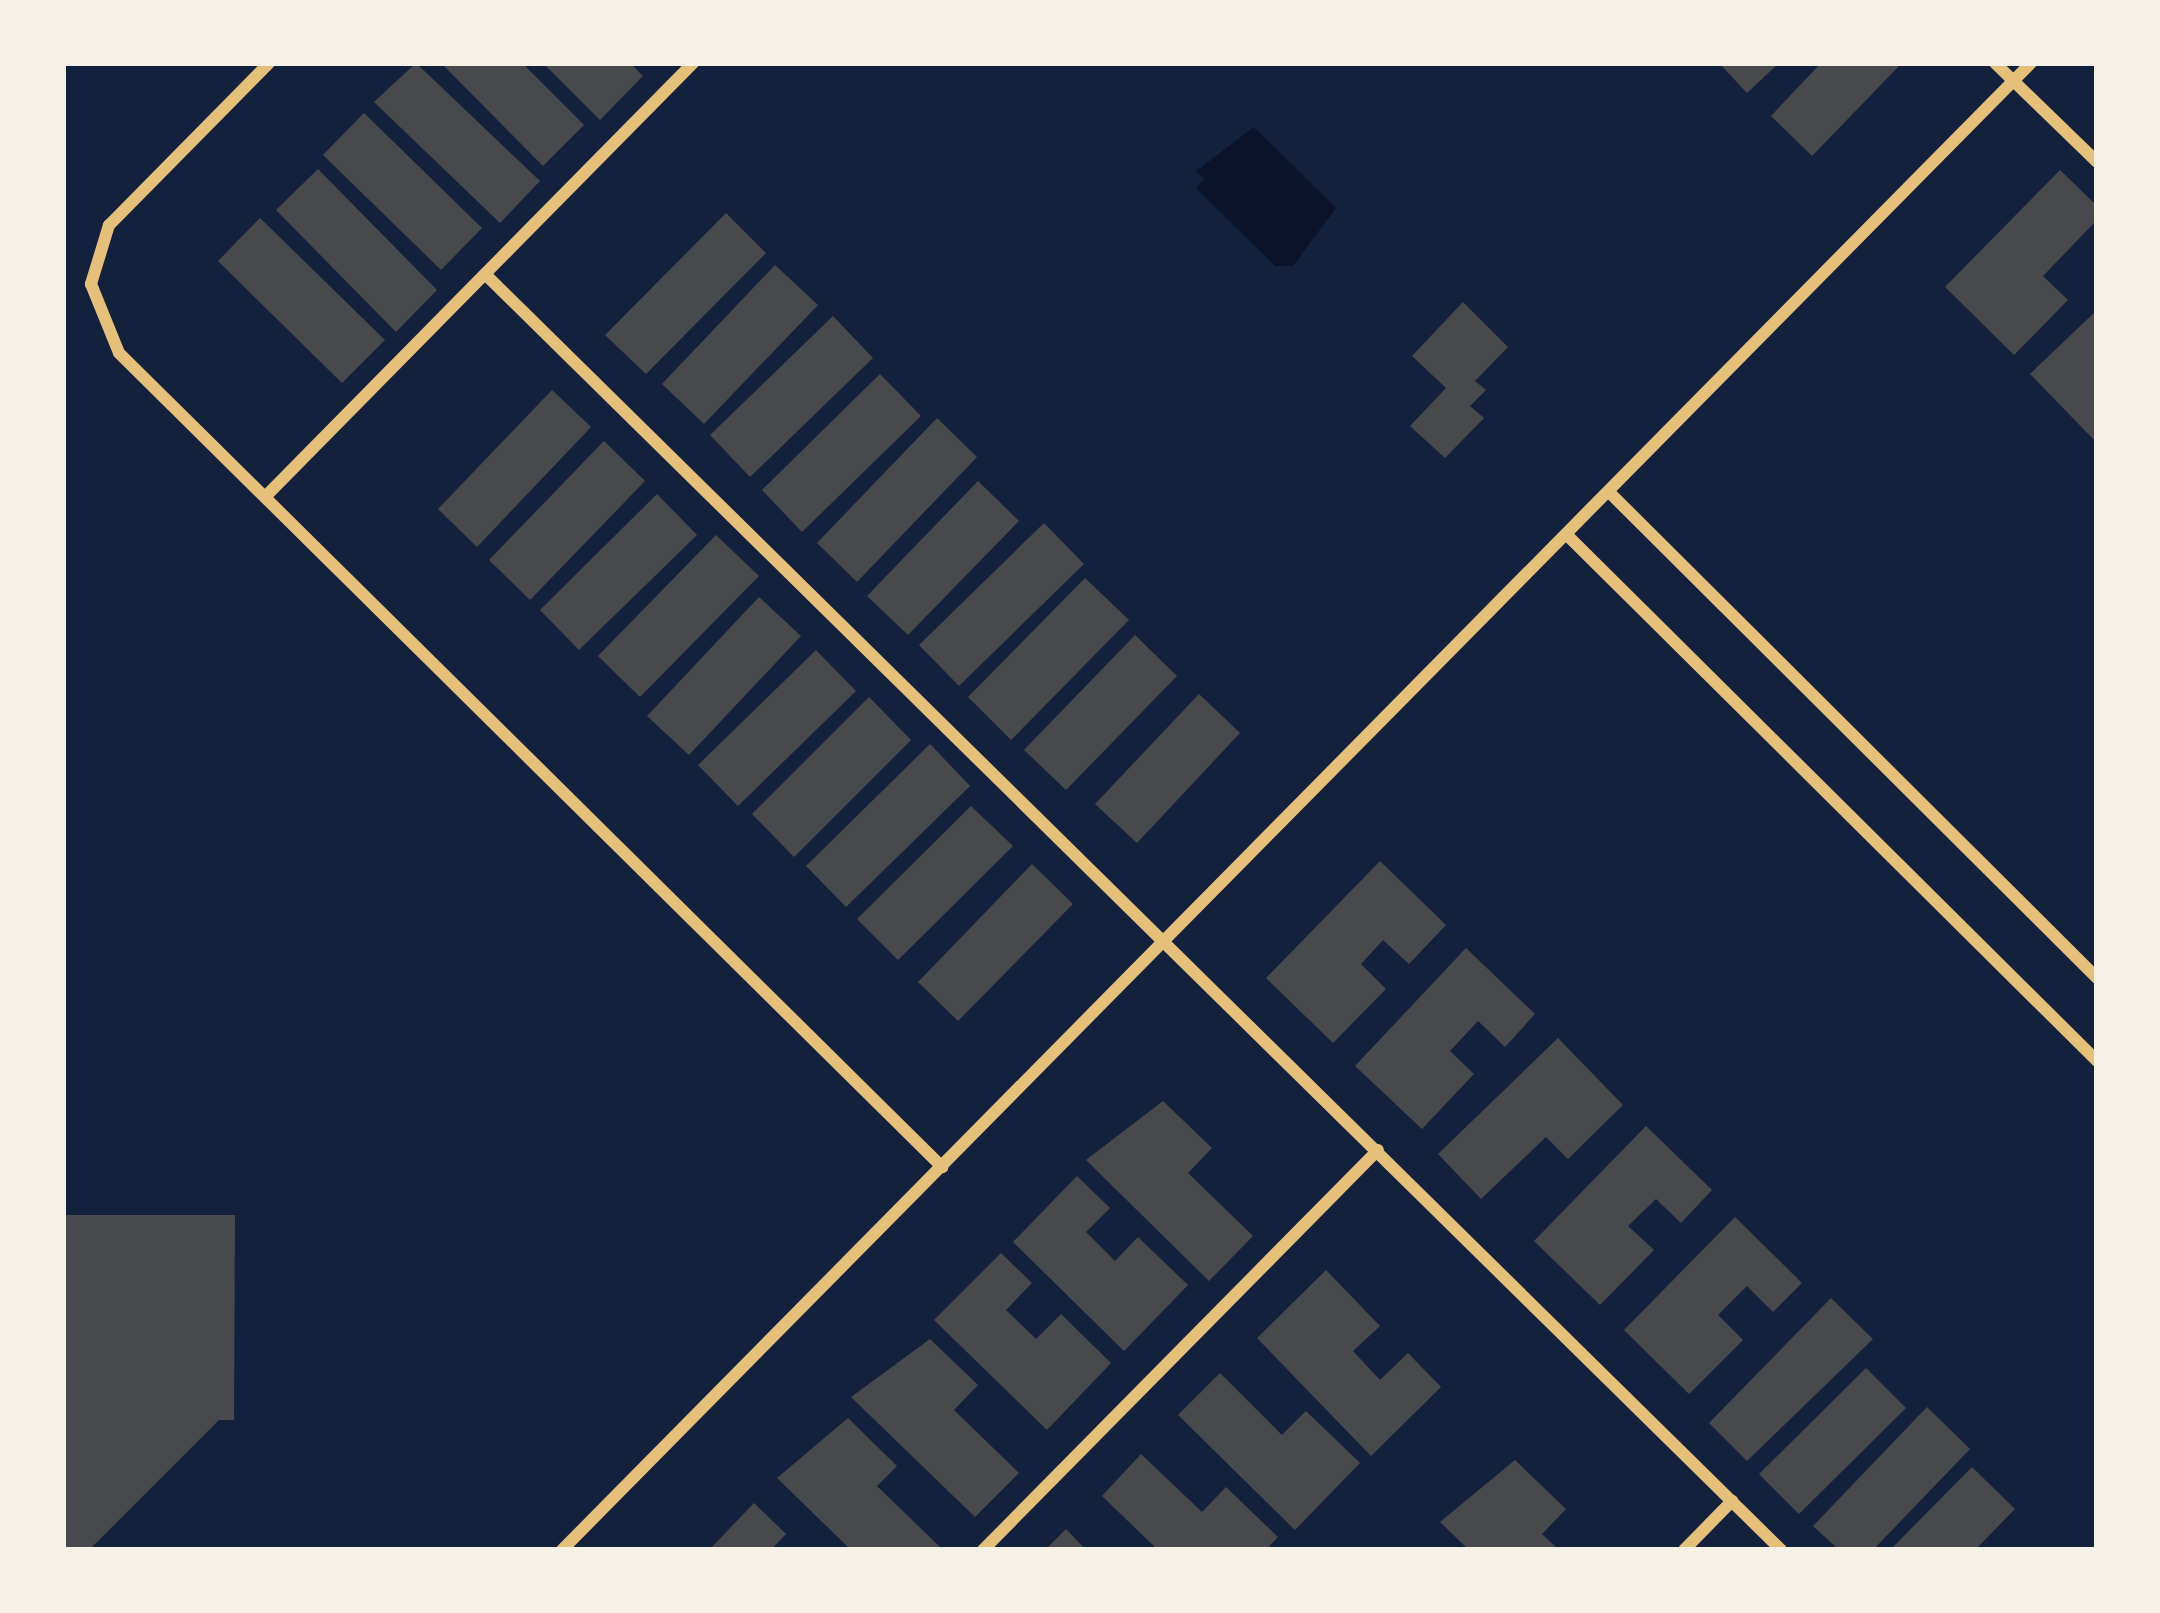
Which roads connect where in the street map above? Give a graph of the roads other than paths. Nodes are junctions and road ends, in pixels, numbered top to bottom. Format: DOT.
graph roads {
  1 [pos="269,63"];
  2 [pos="693,63"];
  3 [pos="1995,63"];
  4 [pos="2031,63"];
  5 [pos="2013,81"];
  6 [pos="2097,162"];
  7 [pos="485,274"];
  8 [pos="1610,493"];
  9 [pos="265,497"];
  10 [pos="1569,537"];
  11 [pos="1170,942"];
  12 [pos="2097,978"];
  13 [pos="2097,1061"];
  14 [pos="1378,1150"];
  15 [pos="943,1167"];
  16 [pos="1732,1502"];
  17 [pos="562,1550"];
  18 [pos="983,1550"];
  19 [pos="1684,1550"];
  20 [pos="1780,1550"];
  1 -- 9 [label="street"];
  2 -- 7 [label="street"];
  3 -- 5 [label="street"];
  4 -- 5 [label="street"];
  5 -- 6 [label="street"];
  5 -- 8 [label="street"];
  7 -- 9 [label="street"];
  7 -- 11 [label="street"];
  8 -- 10 [label="street"];
  8 -- 12 [label="street"];
  9 -- 15 [label="street"];
  10 -- 11 [label="street"];
  10 -- 13 [label="street"];
  11 -- 14 [label="street"];
  11 -- 15 [label="street"];
  14 -- 16 [label="street"];
  14 -- 18 [label="street"];
  15 -- 17 [label="street"];
  16 -- 19 [label="street"];
  16 -- 20 [label="street"];
}
